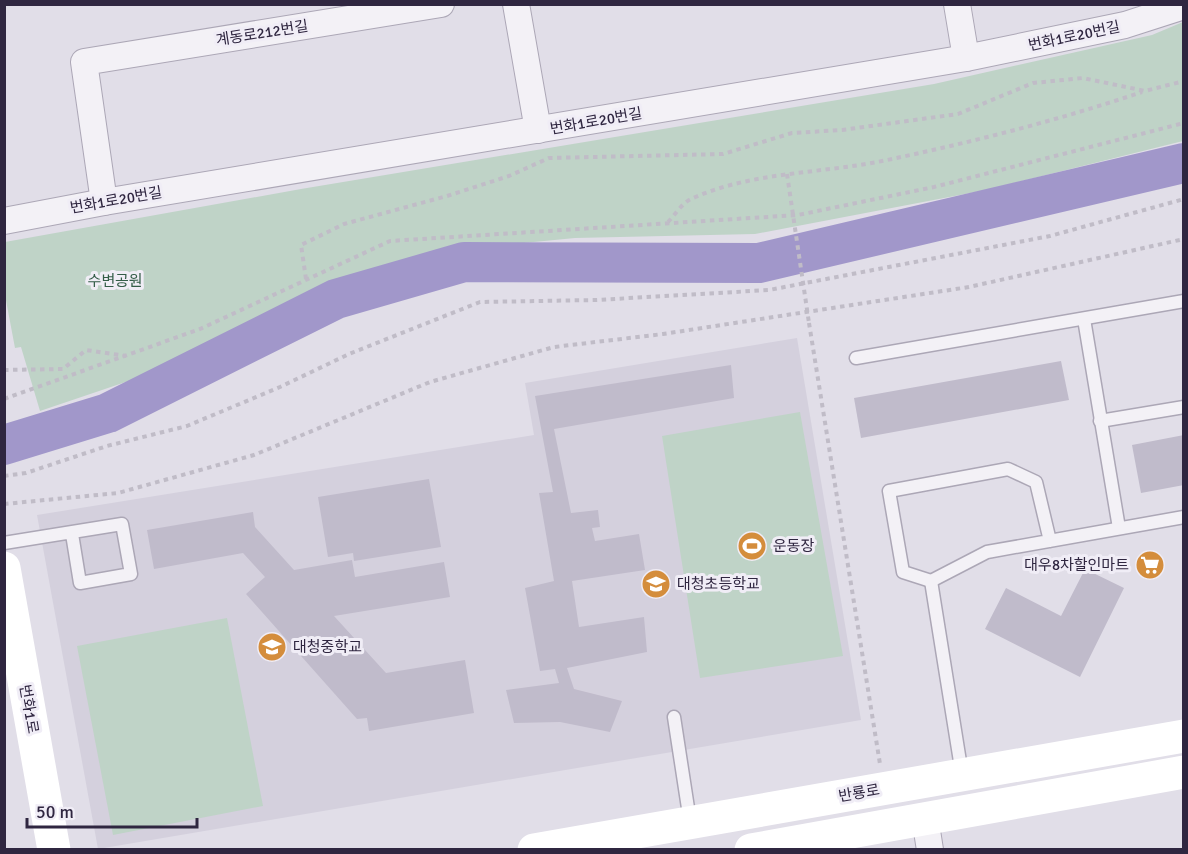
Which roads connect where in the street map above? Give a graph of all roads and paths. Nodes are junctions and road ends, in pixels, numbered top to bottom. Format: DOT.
graph roads {
  1 [pos="441,4"];
  2 [pos="516,4"];
  3 [pos="957,4"];
  4 [pos="1184,6"];
  5 [pos="966,58"];
  6 [pos="1184,81"];
  7 [pos="1145,91"];
  8 [pos="1184,123"];
  9 [pos="538,130"];
  10 [pos="787,174"];
  11 [pos="1184,199"];
  12 [pos="104,202"];
  13 [pos="4,221"];
  14 [pos="668,222"];
  15 [pos="1184,239"];
  16 [pos="306,279"];
  17 [pos="1184,301"];
  18 [pos="1084,319"];
  19 [pos="128,356"];
  20 [pos="856,358"];
  21 [pos="4,370"];
  22 [pos="4,399"];
  23 [pos="1184,407"];
  24 [pos="1100,421"];
  25 [pos="4,476"];
  26 [pos="4,504"];
  27 [pos="1184,517"];
  28 [pos="1119,528"];
  29 [pos="72,534"];
  30 [pos="1050,541"];
  31 [pos="4,543"];
  32 [pos="4,568"];
  33 [pos="931,581"];
  34 [pos="674,717"];
  35 [pos="1184,736"];
  36 [pos="880,765"];
  37 [pos="1184,772"];
  38 [pos="962,774"];
  39 [pos="690,822"];
  40 [pos="927,834"];
  41 [pos="54,849"];
  42 [pos="534,849"];
  43 [pos="751,849"];
  1 -- 12 [label="street, 계동로212번길"];
  2 -- 9 [label="street"];
  3 -- 5 [label="street"];
  4 -- 5 [label="street, 번화1로20번길"];
  5 -- 9 [label="street, 번화1로20번길"];
  6 -- 7 [label="path"];
  7 -- 10 [label="path"];
  7 -- 16 [label="path"];
  8 -- 14 [label="path"];
  9 -- 12 [label="street, 번화1로20번길"];
  10 -- 14 [label="path"];
  10 -- 36 [label="path, bridge"];
  11 -- 25 [label="path"];
  12 -- 13 [label="street, 번화1로20번길"];
  14 -- 16 [label="path"];
  15 -- 26 [label="path"];
  16 -- 19 [label="path"];
  17 -- 18 [label="lane"];
  18 -- 20 [label="lane"];
  18 -- 24 [label="lane"];
  19 -- 21 [label="path"];
  19 -- 22 [label="path"];
  23 -- 24 [label="lane"];
  24 -- 28 [label="lane"];
  27 -- 28 [label="lane"];
  28 -- 30 [label="lane"];
  29 -- 29 [label="lane"];
  29 -- 31 [label="lane"];
  30 -- 33 [label="lane"];
  30 -- 33 [label="lane"];
  32 -- 41 [label="street, 번화1로"];
  33 -- 38 [label="lane"];
  34 -- 39 [label="lane"];
  35 -- 38 [label="street, 반룡로"];
  37 -- 40 [label="street"];
  38 -- 39 [label="street, 반룡로"];
  39 -- 42 [label="street, 반룡로"];
  40 -- 43 [label="street"];
}
